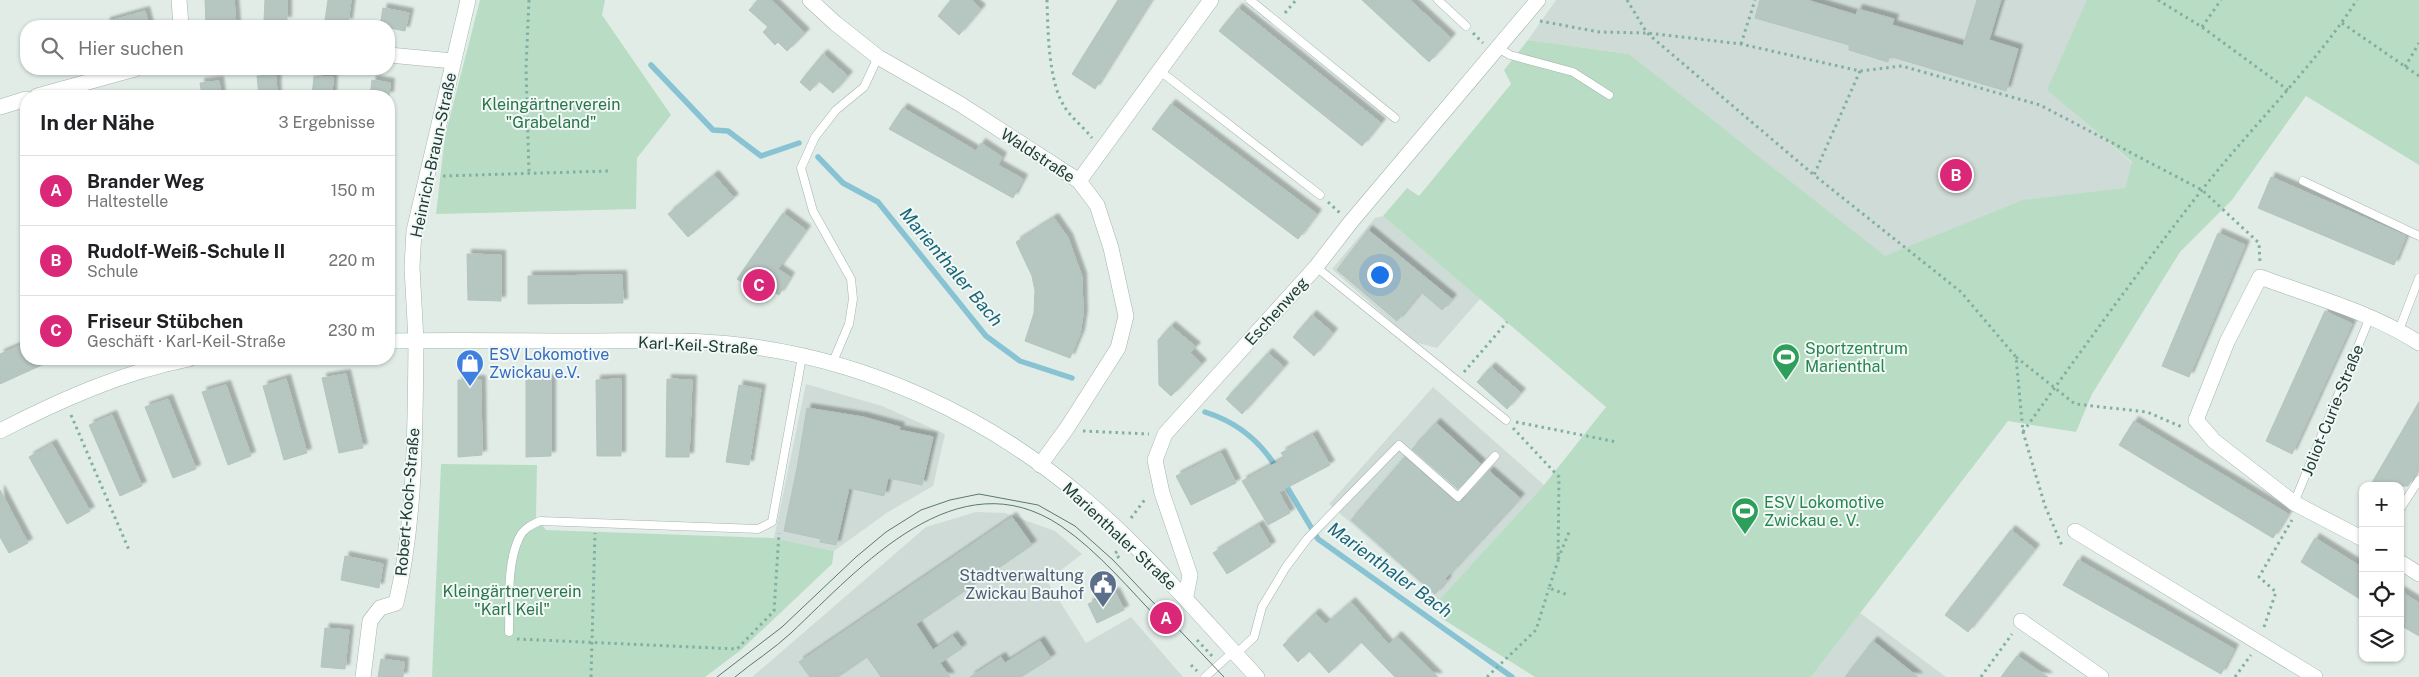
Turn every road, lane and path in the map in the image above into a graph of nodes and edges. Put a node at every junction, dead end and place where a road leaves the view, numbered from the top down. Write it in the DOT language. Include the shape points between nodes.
graph roads {
  1 [pos="179,0"];
  2 [pos="468,0"];
  3 [pos="528,0"];
  4 [pos="810,0"];
  5 [pos="1047,0"];
  6 [pos="1211,0"];
  7 [pos="1250,0"];
  8 [pos="1296,0"];
  9 [pos="1438,0"];
  10 [pos="1538,0"];
  11 [pos="1628,0"];
  12 [pos="1755,0"];
  13 [pos="2158,0"];
  14 [pos="2221,0"];
  15 [pos="2357,0"];
  16 [pos="1525,19"];
  17 [pos="180,20"];
  18 [pos="1278,22"];
  19 [pos="2342,23"];
  20 [pos="1466,26"];
  21 [pos="2202,27"];
  22 [pos="1646,33"];
  23 [pos="2419,43"];
  24 [pos="1741,44"];
  25 [pos="1496,51"];
  26 [pos="395,56"];
  27 [pos="878,57"];
  28 [pos="453,61"];
  29 [pos="2405,66"];
  30 [pos="1160,71"];
  31 [pos="1860,71"];
  32 [pos="113,75"];
  33 [pos="2419,76"];
  34 [pos="59,90"];
  35 [pos="2288,90"];
  36 [pos="1610,95"];
  37 [pos="20,101"];
  38 [pos="0,107"];
  39 [pos="1395,118"];
  40 [pos="1101,151"];
  41 [pos="608,172"];
  42 [pos="529,173"];
  43 [pos="426,176"];
  44 [pos="1814,176"];
  45 [pos="2303,180"];
  46 [pos="1079,181"];
  47 [pos="2202,190"];
  48 [pos="1320,195"];
  49 [pos="1350,223"];
  50 [pos="2419,236"];
  51 [pos="1316,267"];
  52 [pos="2260,277"];
  53 [pos="2419,278"];
  54 [pos="2370,317"];
  55 [pos="1507,322"];
  56 [pos="2398,330"];
  57 [pos="395,341"];
  58 [pos="416,341"];
  59 [pos="2419,343"];
  60 [pos="802,357"];
  61 [pos="2016,357"];
  62 [pos="832,364"];
  63 [pos="167,365"];
  64 [pos="1457,380"];
  65 [pos="2055,387"];
  66 [pos="65,400"];
  67 [pos="1506,420"];
  68 [pos="1067,428"];
  69 [pos="2189,430"];
  70 [pos="0,431"];
  71 [pos="2023,432"];
  72 [pos="1165,434"];
  73 [pos="1617,442"];
  74 [pos="1495,456"];
  75 [pos="1040,464"];
  76 [pos="2419,480"];
  77 [pos="1146,498"];
  78 [pos="2404,503"];
  79 [pos="2297,505"];
  80 [pos="1140,509"];
  81 [pos="595,523"];
  82 [pos="1570,530"];
  83 [pos="2075,531"];
  84 [pos="779,533"];
  85 [pos="2359,537"];
  86 [pos="2063,548"];
  87 [pos="129,550"];
  88 [pos="1558,561"];
  89 [pos="2404,565"];
  90 [pos="2419,574"];
  91 [pos="1549,588"];
  92 [pos="1568,595"];
  93 [pos="1186,596"];
  94 [pos="2021,621"];
  95 [pos="509,632"];
  96 [pos="1197,640"];
  97 [pos="592,643"];
  98 [pos="2258,644"];
  99 [pos="1235,653"];
  100 [pos="1219,665"];
  101 [pos="1488,675"];
  102 [pos="363,677"];
  103 [pos="590,677"];
  104 [pos="1205,677"];
  105 [pos="1258,677"];
  106 [pos="1981,677"];
  107 [pos="2101,677"];
  108 [pos="2236,677"];
  109 [pos="2315,677"];
  1 -- 17 [label="street"];
  2 -- 28 [label="street, Heinrich-Braun-Straße"];
  3 -- 42 [label="path"];
  4 -- 27 [label="street, Waldstraße"];
  5 -- 40 [label="path" via="1055,82 1064,106"];
  6 -- 30 [label="street"];
  7 -- 18 [label="lane"];
  8 -- 18 [label="path"];
  9 -- 20 [label="lane"];
  10 -- 16 [label="street, Eschenweg"];
  11 -- 22 [label="path"];
  12 -- 24 [label="path"];
  13 -- 21 [label="path"];
  14 -- 21 [label="path"];
  15 -- 19 [label="path"];
  16 -- 22 [label="path" via="1599,32"];
  16 -- 25 [label="street, Eschenweg"];
  18 -- 39 [label="lane"];
  19 -- 29 [label="path"];
  19 -- 35 [label="path"];
  20 -- 25 [label="path"];
  21 -- 35 [label="path"];
  22 -- 24 [label="path"];
  22 -- 44 [label="path"];
  23 -- 29 [label="path"];
  24 -- 31 [label="path"];
  25 -- 36 [label="lane" via="1573,72"];
  25 -- 49 [label="street, Eschenweg"];
  26 -- 28 [label="street"];
  27 -- 46 [label="street, Waldstraße" via="960,104"];
  27 -- 62 [label="lane" via="864,87 836,110 815,137 801,168 813,211 851,279 853,298 849,324"];
  28 -- 43 [label="street, Heinrich-Braun-Straße"];
  29 -- 33 [label="path"];
  30 -- 40 [label="street"];
  30 -- 48 [label="lane"];
  31 -- 44 [label="path"];
  31 -- 47 [label="path" via="1902,66 2040,105"];
  32 -- 34 [label="street"];
  35 -- 47 [label="path"];
  37 -- 38 [label="street"];
  40 -- 46 [label="street"];
  41 -- 42 [label="path"];
  42 -- 43 [label="path"];
  43 -- 58 [label="street, Heinrich-Braun-Straße" via="414,231 412,267"];
  44 -- 61 [label="path" via="1961,292"];
  45 -- 50 [label="lane"];
  46 -- 68 [label="street, Waldstraße" via="1100,214 1126,316 1118,348"];
  47 -- 52 [label="path" via="2259,243"];
  47 -- 65 [label="path"];
  48 -- 49 [label="path"];
  49 -- 51 [label="street, Eschenweg"];
  51 -- 64 [label="lane"];
  51 -- 72 [label="street, Eschenweg"];
  52 -- 54 [label="street"];
  52 -- 79 [label="street" via="2227,342 2196,420 2214,442"];
  53 -- 56 [label="lane"];
  54 -- 56 [label="street"];
  54 -- 79 [label="lane, Joliot-Curie-Straße"];
  55 -- 64 [label="path"];
  56 -- 59 [label="street"];
  57 -- 58 [label="street, Karl-Keil-Straße"];
  58 -- 60 [label="street, Karl-Keil-Straße" via="701,342 739,345"];
  58 -- 102 [label="street, Robert-Koch-Straße" via="412,466 404,570 396,603 380,608 370,621"];
  60 -- 62 [label="street, Karl-Keil-Straße"];
  60 -- 81 [label="lane" via="772,522 758,530"];
  61 -- 65 [label="path"];
  61 -- 71 [label="path"];
  62 -- 75 [label="street, Karl-Keil-Straße" via="867,374 937,403"];
  63 -- 66 [label="street" via="113,380"];
  64 -- 67 [label="lane"];
  65 -- 69 [label="path" via="2075,404 2147,412"];
  65 -- 71 [label="path"];
  66 -- 70 [label="street"];
  66 -- 87 [label="path"];
  67 -- 73 [label="path"];
  67 -- 88 [label="path" via="1559,476"];
  68 -- 72 [label="path" via="1091,432"];
  68 -- 75 [label="street, Waldstraße"];
  71 -- 86 [label="path" via="2045,506"];
  72 -- 93 [label="street, Eschenweg" via="1155,460 1162,493 1190,575"];
  74 -- 99 [label="lane" via="1458,497 1398,445 1307,538 1262,608 1254,637"];
  75 -- 93 [label="street, Marienthaler Straße" via="1082,496"];
  76 -- 78 [label="lane"];
  77 -- 80 [label="path"];
  79 -- 85 [label="street"];
  79 -- 98 [label="path" via="2259,577 2276,592"];
  81 -- 95 [label="lane" via="540,521 519,537 513,560"];
  81 -- 97 [label="path"];
  82 -- 88 [label="path"];
  83 -- 98 [label="street"];
  84 -- 97 [label="path" via="774,611 737,649"];
  88 -- 91 [label="path"];
  89 -- 90 [label="street"];
  91 -- 92 [label="path"];
  91 -- 101 [label="path" via="1536,630"];
  93 -- 99 [label="street, Marienthaler Straße"];
  94 -- 106 [label="path"];
  94 -- 107 [label="street"];
  95 -- 97 [label="path" via="516,633 516,639"];
  96 -- 100 [label="path"];
  97 -- 103 [label="path"];
  98 -- 108 [label="path"];
  98 -- 109 [label="street"];
  99 -- 100 [label="lane"];
  99 -- 105 [label="street, Marienthaler Straße"];
  100 -- 104 [label="lane"];
}
